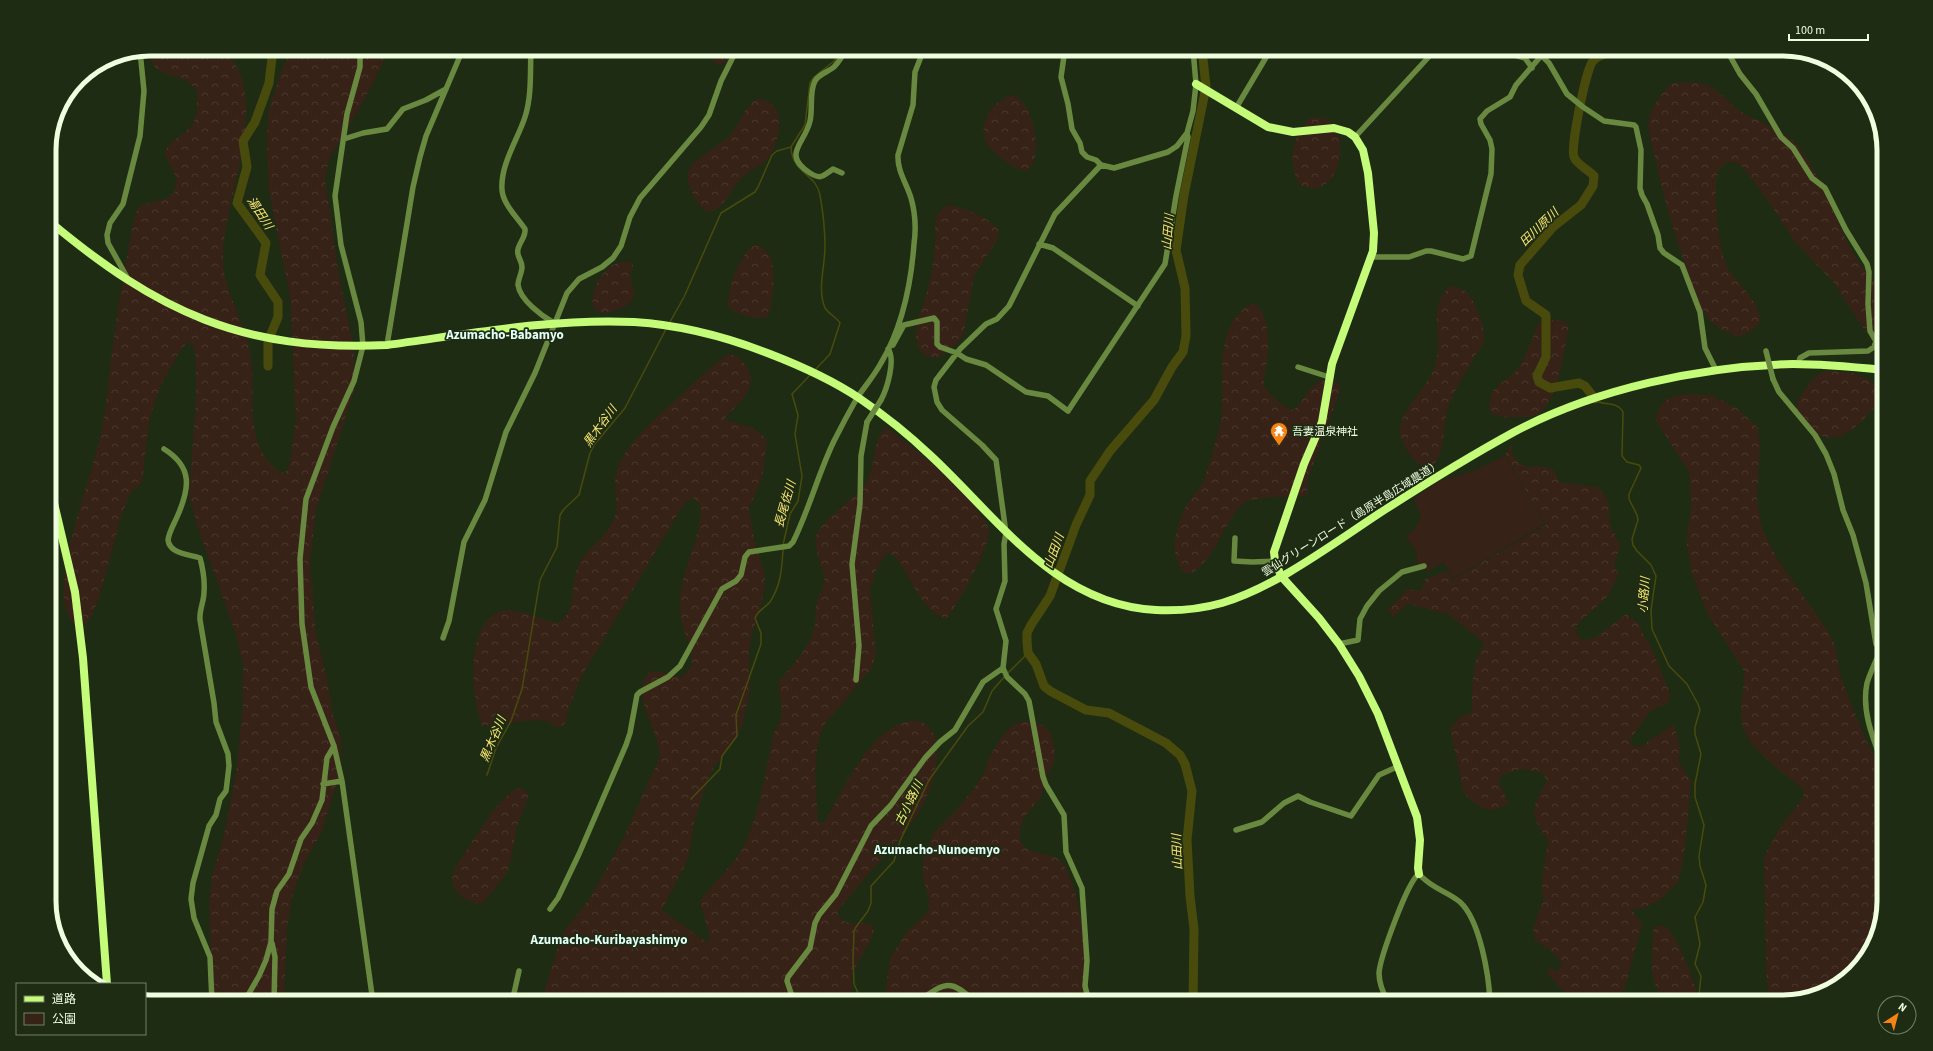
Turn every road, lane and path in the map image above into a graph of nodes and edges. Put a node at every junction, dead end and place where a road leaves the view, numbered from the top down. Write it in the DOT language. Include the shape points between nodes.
graph roads {
  1 [pos="360,56"];
  2 [pos="461,56"];
  3 [pos="531,56"];
  4 [pos="734,56"];
  5 [pos="841,56"];
  6 [pos="921,56"];
  7 [pos="1064,56"];
  8 [pos="1194,56"];
  9 [pos="1267,56"];
  10 [pos="1430,56"];
  11 [pos="1518,56"];
  12 [pos="1542,56"];
  13 [pos="1730,56"];
  14 [pos="141,57"];
  15 [pos="1532,68"];
  16 [pos="1198,85"];
  17 [pos="446,89"];
  18 [pos="1236,108"];
  19 [pos="1187,133"];
  20 [pos="1355,137"];
  21 [pos="344,139"];
  22 [pos="1101,165"];
  23 [pos="842,173"];
  24 [pos="56,227"];
  25 [pos="1039,244"];
  26 [pos="1372,256"];
  27 [pos="129,281"];
  28 [pos="1138,306"];
  29 [pos="554,323"];
  30 [pos="387,345"];
  31 [pos="363,346"];
  32 [pos="888,349"];
  33 [pos="1766,351"];
  34 [pos="957,353"];
  35 [pos="1798,364"];
  36 [pos="1298,367"];
  37 [pos="1716,370"];
  38 [pos="1877,370"];
  39 [pos="1329,377"];
  40 [pos="855,396"];
  41 [pos="164,449"];
  42 [pos="56,527"];
  43 [pos="1006,533"];
  44 [pos="1235,538"];
  45 [pos="1275,561"];
  46 [pos="1424,566"];
  47 [pos="1281,576"];
  48 [pos="443,638"];
  49 [pos="1339,644"];
  50 [pos="1877,645"];
  51 [pos="1877,660"];
  52 [pos="1005,672"];
  53 [pos="856,680"];
  54 [pos="334,746"];
  55 [pos="1877,746"];
  56 [pos="1398,766"];
  57 [pos="342,781"];
  58 [pos="323,784"];
  59 [pos="1236,830"];
  60 [pos="1419,874"];
  61 [pos="550,909"];
  62 [pos="271,942"];
  63 [pos="519,972"];
  64 [pos="107,983"];
  65 [pos="212,995"];
  66 [pos="249,995"];
  67 [pos="274,995"];
  68 [pos="372,995"];
  69 [pos="514,995"];
  70 [pos="792,995"];
  71 [pos="928,995"];
  72 [pos="967,995"];
  73 [pos="1087,995"];
  74 [pos="1384,995"];
  75 [pos="1489,995"];
  1 -- 21 [label="street" via="360,67 347,114"];
  2 -- 17 [label="street"];
  3 -- 29 [label="street" via="530,94 526,115 506,165 502,191 508,206 526,233 517,249 522,264 518,285 520,292 538,314"];
  4 -- 29 [label="street" via="706,121 640,198 630,217 618,253 608,263 585,275 573,285"];
  5 -- 23 [label="street" via="834,67 814,82 810,123 795,153 803,168 816,177 833,169"];
  6 -- 32 [label="street" via="915,72 915,99 898,155 898,163 913,210 911,278"];
  7 -- 22 [label="street" via="1061,77 1072,129 1082,152"];
  8 -- 16 [label="street"];
  9 -- 18 [label="street"];
  10 -- 20 [label="street"];
  11 -- 15 [label="street" via="1525,58"];
  12 -- 15 [label="street"];
  12 -- 37 [label="street" via="1549,63 1567,94 1581,105 1604,121 1636,127 1641,150 1642,195 1658,235 1660,248 1682,266 1700,312 1705,348"];
  13 -- 35 [label="street" via="1781,137 1793,148 1812,178 1825,188 1869,272 1868,304 1870,330 1876,341 1874,347 1868,351 1809,353 1800,358"];
  14 -- 27 [label="street" via="144,91 140,136 123,204 110,223 108,235 108,243"];
  15 -- 26 [label="street" via="1516,85 1507,100 1487,111 1480,119 1492,149 1491,174 1470,256 1463,259 1426,251 1409,258"];
  16 -- 18 [label="street"];
  16 -- 19 [label="street"];
  17 -- 21 [label="street" via="403,109 387,129"];
  17 -- 30 [label="street" via="426,136 413,187"];
  18 -- 20 [label="street" via="1258,122 1279,130 1293,132 1334,128"];
  19 -- 22 [label="street" via="1177,146 1168,152 1119,167"];
  19 -- 28 [label="street" via="1168,259"];
  20 -- 26 [label="street" via="1363,150 1368,173 1374,239"];
  21 -- 31 [label="street" via="335,196 336,216 341,246 362,322"];
  22 -- 25 [label="street" via="1056,214"];
  24 -- 27 [label="street, 雲仙グリーンロード（島原半島広域農道）"];
  25 -- 28 [label="street" via="1053,248"];
  25 -- 34 [label="street" via="1009,306"];
  26 -- 39 [label="street"];
  27 -- 31 [label="street, 雲仙グリーンロード（島原半島広域農道）" via="173,307 223,327 278,340 343,347"];
  28 -- 34 [label="street" via="1068,412 1048,396 1030,394 986,365 966,359"];
  29 -- 30 [label="street, 雲仙グリーンロード（島原半島広域農道）"];
  29 -- 40 [label="street, 雲仙グリーンロード（島原半島広域農道）" via="637,322 730,339 794,363"];
  29 -- 48 [label="street" via="535,373 506,432 485,500 464,542"];
  30 -- 31 [label="street, 雲仙グリーンロード（島原半島広域農道）"];
  31 -- 54 [label="street" via="354,381 333,427 306,499 300,559 301,601 311,687"];
  32 -- 34 [label="street" via="894,344 904,326 934,318 937,322 938,346"];
  32 -- 40 [label="street" via="873,377"];
  32 -- 53 [label="street, bridge" via="892,357 888,385 866,422 860,456 860,504 852,564 859,646"];
  33 -- 50 [label="street, bridge" via="1779,392 1815,435 1834,474 1866,583"];
  34 -- 43 [label="street" via="936,380 934,387 937,402 942,410 996,460"];
  35 -- 37 [label="street, 雲仙グリーンロード（島原半島広域農道）"];
  35 -- 38 [label="street, 雲仙グリーンロード（島原半島広域農道）"];
  36 -- 39 [label="street"];
  37 -- 47 [label="street, 雲仙グリーンロード（島原半島広域農道）" via="1622,389 1519,430 1468,458"];
  39 -- 45 [label="street" via="1322,422 1304,464 1276,546"];
  40 -- 43 [label="street, 雲仙グリーンロード（島原半島広域農道）" via="930,455"];
  40 -- 61 [label="street" via="834,440 793,542 789,546 749,552 745,557 741,575 722,589 680,666 671,675 637,695 626,745 579,854"];
  41 -- 65 [label="street" via="185,469 187,478 184,502 168,540 173,550 200,558 203,568 204,593 200,620 216,722 228,754 226,791 209,826 193,883 192,898 197,927 210,956"];
  42 -- 64 [label="street" via="75,592 83,658"];
  43 -- 47 [label="street, 雲仙グリーンロード（島原半島広域農道）" via="1038,562 1073,585 1112,602 1154,610 1195,609 1221,603 1248,594"];
  43 -- 52 [label="street" via="1005,581 996,609 1006,641"];
  44 -- 45 [label="street" via="1234,561"];
  45 -- 47 [label="street"];
  46 -- 49 [label="street" via="1402,572 1379,591 1360,619 1358,640"];
  47 -- 49 [label="street"];
  49 -- 56 [label="street" via="1368,693"];
  51 -- 55 [label="street" via="1868,682 1866,706"];
  52 -- 70 [label="street" via="983,682 955,730 925,758 867,833 836,894 815,923 810,948 788,977"];
  52 -- 73 [label="street" via="1029,701 1043,777 1064,815 1066,852 1082,888"];
  54 -- 57 [label="street"];
  54 -- 58 [label="street" via="327,758"];
  56 -- 59 [label="street" via="1379,775 1351,816 1298,796 1284,803 1262,822"];
  56 -- 60 [label="street" via="1417,817 1420,834"];
  57 -- 58 [label="street"];
  57 -- 68 [label="street"];
  58 -- 62 [label="street" via="322,800 312,823 301,839 289,874 277,891 272,909"];
  60 -- 74 [label="street" via="1405,896 1382,959 1379,975"];
  60 -- 75 [label="street" via="1466,909 1485,959"];
  62 -- 66 [label="street" via="259,976"];
  62 -- 67 [label="street" via="276,963"];
  63 -- 69 [label="street"];
  71 -- 72 [label="street" via="948,985 955,986"];
}
